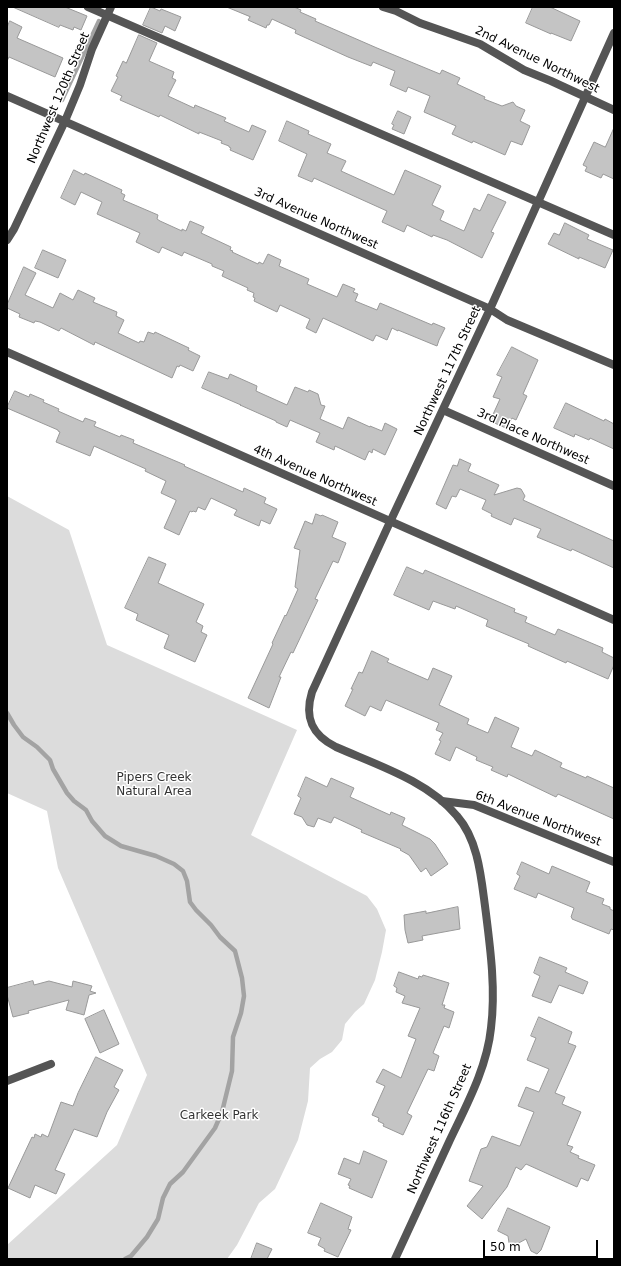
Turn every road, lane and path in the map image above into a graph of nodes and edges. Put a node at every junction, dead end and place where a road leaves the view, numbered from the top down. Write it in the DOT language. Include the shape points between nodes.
graph roads {
  1 [pos="88,7"];
  2 [pos="111,7"];
  3 [pos="383,7"];
  4 [pos="107,15"];
  5 [pos="614,33"];
  6 [pos="7,96"];
  7 [pos="585,97"];
  8 [pos="614,110"];
  9 [pos="65,121"];
  10 [pos="538,201"];
  11 [pos="11,227"];
  12 [pos="614,235"];
  13 [pos="7,240"];
  14 [pos="490,309"];
  15 [pos="7,352"];
  16 [pos="614,365"];
  17 [pos="443,410"];
  18 [pos="614,486"];
  19 [pos="390,522"];
  20 [pos="614,620"];
  21 [pos="310,720"];
  22 [pos="442,801"];
  23 [pos="614,862"];
  24 [pos="51,1064"];
  25 [pos="7,1081"];
  26 [pos="395,1259"];
  1 -- 4 [label="street"];
  2 -- 4 [label="street, Northwest 120th Street"];
  3 -- 7 [label="street, 2nd Avenue Northwest" via="480,44 524,70"];
  4 -- 9 [label="street, Northwest 120th Street"];
  4 -- 10 [label="street"];
  5 -- 7 [label="street, Northwest 117th Street"];
  6 -- 9 [label="street, 3rd Avenue Northwest"];
  7 -- 8 [label="street, 2nd Avenue Northwest"];
  7 -- 10 [label="street, Northwest 117th Street"];
  9 -- 11 [label="street, Northwest 120th Street"];
  9 -- 14 [label="street, 3rd Avenue Northwest"];
  10 -- 12 [label="street"];
  10 -- 14 [label="street, Northwest 117th Street"];
  11 -- 13 [label="street, Northwest 120th Street"];
  14 -- 16 [label="street, 3rd Avenue Northwest" via="507,320"];
  14 -- 17 [label="street, Northwest 117th Street"];
  15 -- 19 [label="street, 4th Avenue Northwest"];
  17 -- 18 [label="street, 3rd Place Northwest"];
  17 -- 19 [label="street, Northwest 117th Street"];
  19 -- 20 [label="street, 4th Avenue Northwest"];
  19 -- 21 [label="street, Northwest 117th Street" via="312,692"];
  21 -- 22 [label="street, 6th Avenue Northwest" via="317,733 327,742 421,786"];
  22 -- 23 [label="street, 6th Avenue Northwest" via="474,805"];
  22 -- 26 [label="street, Northwest 116th Street" via="466,828 481,875 490,961 491,1028 484,1061 472,1093"];
  24 -- 25 [label="street"];
}
